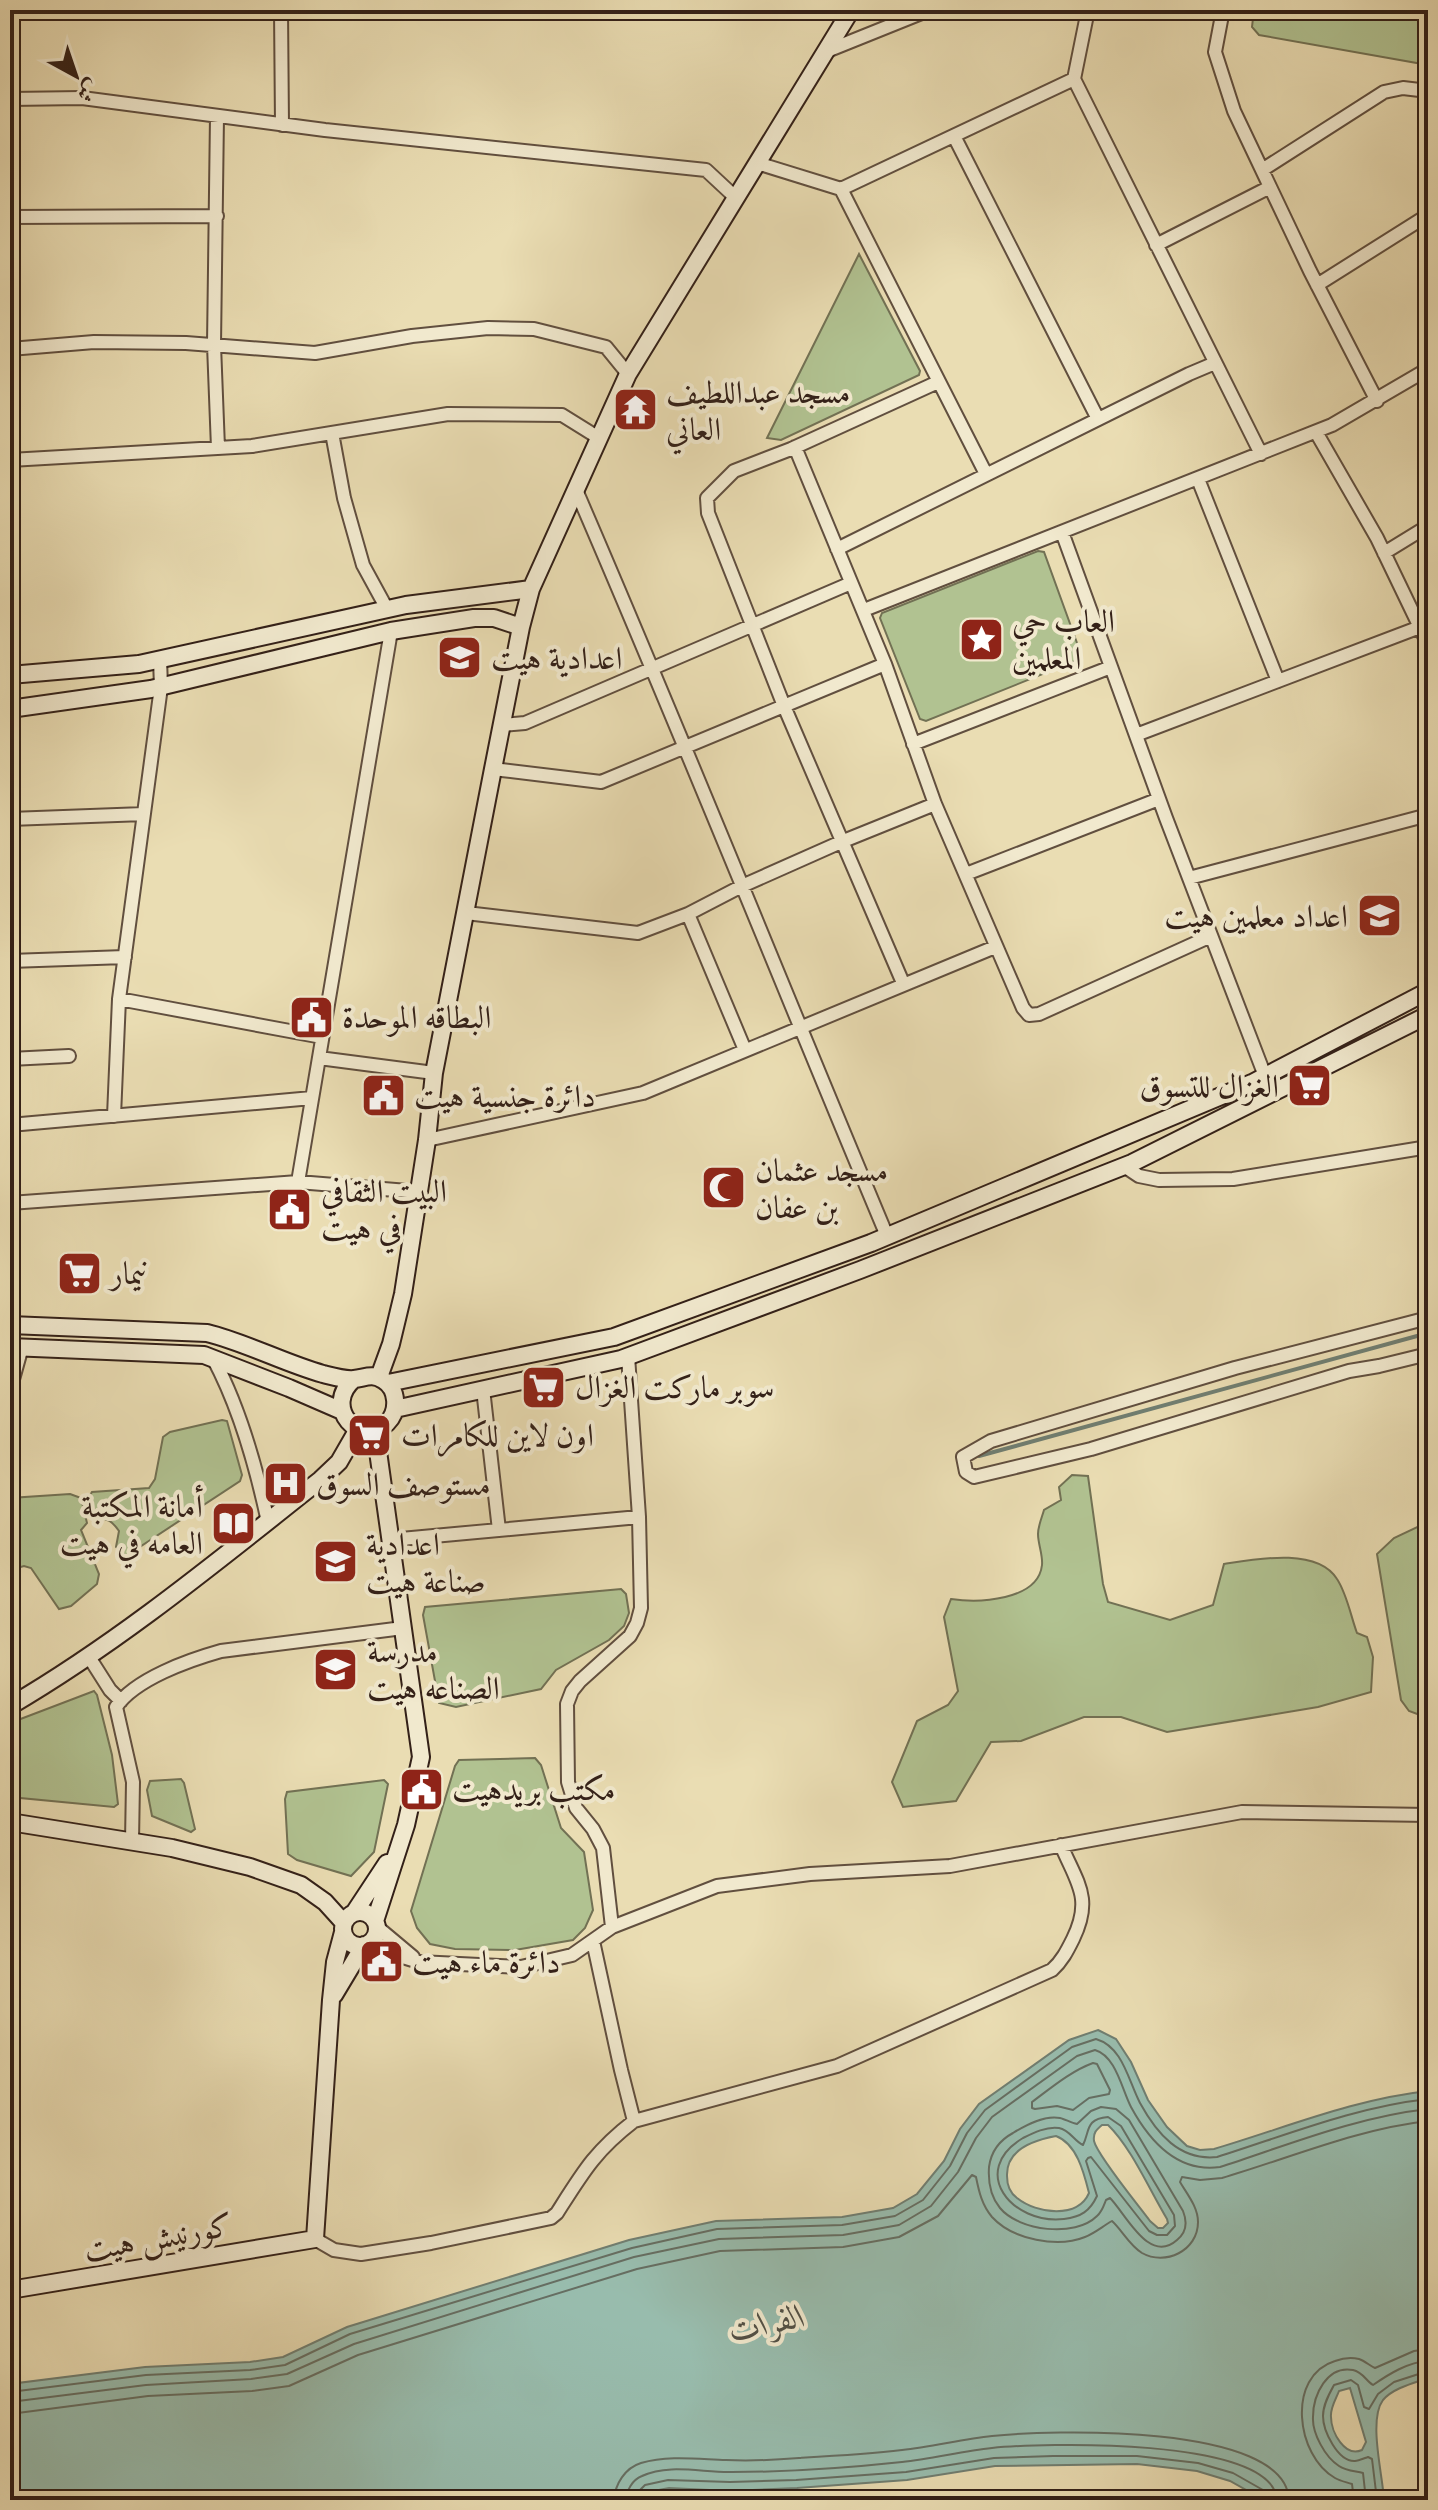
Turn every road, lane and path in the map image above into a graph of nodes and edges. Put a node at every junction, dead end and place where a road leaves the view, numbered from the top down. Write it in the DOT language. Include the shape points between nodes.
graph roads {
  1 [pos="281,10"];
  2 [pos="851,10"];
  3 [pos="929,10"];
  4 [pos="1088,10"];
  5 [pos="1223,10"];
  6 [pos="827,51"];
  7 [pos="1074,79"];
  8 [pos="1428,91"];
  9 [pos="10,99"];
  10 [pos="217,116"];
  11 [pos="282,125"];
  12 [pos="954,136"];
  13 [pos="757,163"];
  14 [pos="1262,170"];
  15 [pos="1270,187"];
  16 [pos="841,189"];
  17 [pos="735,197"];
  18 [pos="1428,215"];
  19 [pos="217,216"];
  20 [pos="10,217"];
  21 [pos="1156,245"];
  22 [pos="1317,285"];
  23 [pos="214,345"];
  24 [pos="10,349"];
  25 [pos="1215,363"];
  26 [pos="1428,369"];
  27 [pos="628,374"];
  28 [pos="938,382"];
  29 [pos="1377,401"];
  30 [pos="1098,419"];
  31 [pos="1316,432"];
  32 [pos="332,433"];
  33 [pos="599,438"];
  34 [pos="795,447"];
  35 [pos="218,448"];
  36 [pos="1261,454"];
  37 [pos="10,460"];
  38 [pos="986,474"];
  39 [pos="1198,479"];
  40 [pos="576,490"];
  41 [pos="1428,526"];
  42 [pos="1062,532"];
  43 [pos="837,549"];
  44 [pos="1384,553"];
  45 [pos="851,583"];
  46 [pos="531,589"];
  47 [pos="387,609"];
  48 [pos="864,610"];
  49 [pos="753,626"];
  50 [pos="521,627"];
  51 [pos="1420,627"];
  52 [pos="391,631"];
  53 [pos="1428,644"];
  54 [pos="160,659"];
  55 [pos="885,664"];
  56 [pos="1111,667"];
  57 [pos="654,669"];
  58 [pos="10,675"];
  59 [pos="1278,681"];
  60 [pos="161,687"];
  61 [pos="784,706"];
  62 [pos="10,709"];
  63 [pos="502,725"];
  64 [pos="1136,735"];
  65 [pos="913,744"];
  66 [pos="685,747"];
  67 [pos="493,769"];
  68 [pos="1159,799"];
  69 [pos="935,804"];
  70 [pos="144,814"];
  71 [pos="1428,815"];
  72 [pos="10,819"];
  73 [pos="841,842"];
  74 [pos="966,874"];
  75 [pos="1189,878"];
  76 [pos="742,886"];
  77 [pos="466,913"];
  78 [pos="688,914"];
  79 [pos="1211,936"];
  80 [pos="995,947"];
  81 [pos="125,957"];
  82 [pos="10,961"];
  83 [pos="903,983"];
  84 [pos="1428,991"];
  85 [pos="119,999"];
  86 [pos="1428,1015"];
  87 [pos="799,1027"];
  88 [pos="322,1037"];
  89 [pos="745,1050"];
  90 [pos="69,1056"];
  91 [pos="319,1058"];
  92 [pos="10,1059"];
  93 [pos="434,1073"];
  94 [pos="1265,1076"];
  95 [pos="312,1098"];
  96 [pos="114,1116"];
  97 [pos="10,1125"];
  98 [pos="427,1140"];
  99 [pos="1428,1147"];
  100 [pos="1124,1166"];
  101 [pos="1050,1168"];
  102 [pos="298,1182"];
  103 [pos="1060,1191"];
  104 [pos="420,1192"];
  105 [pos="10,1203"];
  106 [pos="887,1236"];
  107 [pos="1428,1318"];
  108 [pos="10,1325"];
  109 [pos="16,1347"];
  110 [pos="1428,1354"];
  111 [pos="628,1356"];
  112 [pos="213,1358"];
  113 [pos="354,1379"];
  114 [pos="383,1380"];
  115 [pos="483,1389"];
  116 [pos="10,1390"];
  117 [pos="395,1409"];
  118 [pos="342,1411"];
  119 [pos="367,1429"];
  120 [pos="639,1517"];
  121 [pos="268,1522"];
  122 [pos="499,1530"];
  123 [pos="390,1540"];
  124 [pos="403,1628"];
  125 [pos="89,1657"];
  126 [pos="121,1701"];
  127 [pos="10,1706"];
  128 [pos="1428,1815"];
  129 [pos="10,1822"];
  130 [pos="132,1841"];
  131 [pos="399,1844"];
  132 [pos="1061,1845"];
  133 [pos="347,1923"];
  134 [pos="376,1924"];
  135 [pos="612,1927"];
  136 [pos="593,1941"];
  137 [pos="364,1945"];
  138 [pos="419,1962"];
  139 [pos="331,2000"];
  140 [pos="634,2121"];
  141 [pos="315,2239"];
  142 [pos="10,2290"];
  1 -- 11 [label="street"];
  2 -- 6 [label="main road"];
  3 -- 6 [label="street"];
  4 -- 7 [label="street"];
  5 -- 14 [label="street" via="1215,52 1234,111"];
  6 -- 13 [label="main road"];
  7 -- 12 [label="street"];
  7 -- 21 [label="street"];
  8 -- 14 [label="street" via="1384,92"];
  9 -- 10 [label="street" via="82,98"];
  10 -- 11 [label="street"];
  10 -- 19 [label="street"];
  11 -- 17 [label="street" via="706,170"];
  12 -- 16 [label="street"];
  12 -- 30 [label="street"];
  13 -- 16 [label="street"];
  13 -- 17 [label="main road"];
  14 -- 15 [label="street"];
  15 -- 21 [label="street"];
  15 -- 22 [label="street"];
  16 -- 28 [label="street"];
  17 -- 27 [label="main road"];
  18 -- 22 [label="street"];
  19 -- 20 [label="street"];
  19 -- 23 [label="street"];
  21 -- 25 [label="street"];
  22 -- 29 [label="street"];
  23 -- 24 [label="street" via="94,342"];
  23 -- 27 [label="street" via="315,353 412,336 534,329 606,347"];
  23 -- 35 [label="street"];
  25 -- 30 [label="street"];
  25 -- 36 [label="street"];
  26 -- 29 [label="street"];
  27 -- 33 [label="main road"];
  28 -- 34 [label="street"];
  28 -- 38 [label="street"];
  29 -- 31 [label="street"];
  30 -- 38 [label="street"];
  31 -- 36 [label="street"];
  31 -- 44 [label="street"];
  32 -- 33 [label="street" via="448,414 562,415"];
  32 -- 35 [label="street"];
  32 -- 47 [label="street" via="363,565"];
  33 -- 40 [label="main road"];
  34 -- 43 [label="street"];
  34 -- 49 [label="street" via="734,471 707,498 708,513"];
  35 -- 37 [label="street"];
  36 -- 39 [label="street"];
  38 -- 43 [label="street"];
  39 -- 42 [label="street"];
  39 -- 59 [label="street"];
  40 -- 46 [label="main road"];
  40 -- 57 [label="street"];
  41 -- 44 [label="street"];
  42 -- 48 [label="street"];
  42 -- 56 [label="street"];
  43 -- 45 [label="street"];
  44 -- 51 [label="street"];
  45 -- 48 [label="street"];
  45 -- 49 [label="street"];
  46 -- 47 [label="main road"];
  46 -- 50 [label="main road"];
  47 -- 54 [label="main road"];
  48 -- 55 [label="street"];
  49 -- 57 [label="street"];
  49 -- 61 [label="street"];
  50 -- 52 [label="main road" via="474,618"];
  50 -- 63 [label="main road"];
  51 -- 53 [label="street"];
  51 -- 59 [label="street"];
  52 -- 60 [label="main road"];
  52 -- 88 [label="street"];
  54 -- 58 [label="main road"];
  54 -- 60 [label="street"];
  55 -- 61 [label="street"];
  55 -- 65 [label="street"];
  56 -- 64 [label="street"];
  56 -- 65 [label="street"];
  57 -- 63 [label="street" via="525,723"];
  57 -- 66 [label="street"];
  59 -- 64 [label="street"];
  60 -- 62 [label="main road"];
  60 -- 70 [label="street"];
  61 -- 66 [label="street"];
  61 -- 73 [label="street"];
  63 -- 67 [label="main road"];
  64 -- 68 [label="street"];
  65 -- 69 [label="street"];
  66 -- 67 [label="street" via="601,782"];
  66 -- 76 [label="street"];
  67 -- 77 [label="main road"];
  68 -- 74 [label="street"];
  68 -- 75 [label="street"];
  69 -- 73 [label="street"];
  69 -- 74 [label="street"];
  70 -- 72 [label="street"];
  70 -- 81 [label="street"];
  71 -- 75 [label="street"];
  73 -- 76 [label="street"];
  73 -- 83 [label="street"];
  74 -- 80 [label="street"];
  75 -- 79 [label="street"];
  76 -- 78 [label="street"];
  76 -- 87 [label="street"];
  77 -- 78 [label="street" via="638,933"];
  77 -- 93 [label="main road"];
  78 -- 89 [label="street"];
  79 -- 80 [label="street" via="1029,1015"];
  79 -- 94 [label="street"];
  80 -- 83 [label="street"];
  81 -- 82 [label="street"];
  81 -- 85 [label="street"];
  83 -- 87 [label="street"];
  84 -- 94 [label="main road"];
  85 -- 88 [label="street"];
  85 -- 96 [label="street"];
  86 -- 100 [label="main road"];
  87 -- 89 [label="street"];
  87 -- 106 [label="street"];
  88 -- 91 [label="street"];
  89 -- 98 [label="street" via="643,1093"];
  90 -- 92 [label="street"];
  91 -- 93 [label="street"];
  91 -- 95 [label="street"];
  93 -- 98 [label="main road"];
  94 -- 101 [label="main road"];
  95 -- 96 [label="street"];
  95 -- 102 [label="street"];
  96 -- 97 [label="street"];
  98 -- 104 [label="main road"];
  99 -- 100 [label="street" via="1233,1179 1159,1180"];
  100 -- 103 [label="main road"];
  101 -- 103 [label="main road"];
  101 -- 106 [label="main road"];
  102 -- 104 [label="street"];
  102 -- 105 [label="street"];
  103 -- 111 [label="main road"];
  104 -- 114 [label="main road"];
  106 -- 114 [label="main road" via="614,1337"];
  107 -- 110 [label="street" via="1235,1368 991,1441 963,1457 966,1472 974,1477 1091,1449 1349,1371"];
  108 -- 113 [label="main road" via="207,1333 323,1374"];
  109 -- 112 [label="main road"];
  109 -- 116 [label="street"];
  111 -- 115 [label="main road"];
  111 -- 120 [label="street"];
  112 -- 118 [label="main road"];
  112 -- 121 [label="street" via="228,1385"];
  113 -- 114 [label="main road"];
  113 -- 118 [label="main road" via="342,1393"];
  114 -- 117 [label="main road" via="394,1395"];
  115 -- 117 [label="main road"];
  115 -- 122 [label="street"];
  117 -- 119 [label="main road" via="388,1422"];
  118 -- 119 [label="main road" via="351,1425"];
  119 -- 121 [label="main road" via="330,1472"];
  119 -- 123 [label="main road"];
  120 -- 122 [label="street"];
  120 -- 135 [label="street" via="637,1623 630,1636 580,1681 567,1704 568,1782 576,1808 603,1848"];
  121 -- 125 [label="main road"];
  122 -- 123 [label="street"];
  123 -- 124 [label="main road"];
  124 -- 126 [label="street" via="221,1651 143,1684"];
  124 -- 131 [label="main road" via="421,1757"];
  125 -- 126 [label="street"];
  125 -- 127 [label="main road"];
  126 -- 130 [label="street" via="116,1707 133,1782"];
  128 -- 132 [label="street" via="1242,1812"];
  129 -- 130 [label="main road"];
  130 -- 133 [label="main road" via="288,1879"];
  131 -- 133 [label="main road"];
  131 -- 134 [label="main road"];
  132 -- 135 [label="street" via="950,1866 810,1874 717,1886"];
  132 -- 140 [label="street" via="1084,1908 1061,1962 1052,1970 837,2066"];
  133 -- 134 [label="main road" via="368,1914"];
  133 -- 137 [label="main road" via="351,1943"];
  133 -- 139 [label="main road"];
  134 -- 137 [label="main road" via="375,1936"];
  134 -- 138 [label="street"];
  135 -- 136 [label="street"];
  136 -- 138 [label="street" via="572,1955 521,1967"];
  136 -- 140 [label="street"];
  137 -- 138 [label="street"];
  137 -- 139 [label="main road"];
  139 -- 141 [label="main road"];
  140 -- 141 [label="street" via="589,2162 551,2218 361,2254 334,2250"];
  141 -- 142 [label="main road, كورنيش هيت"];
}
